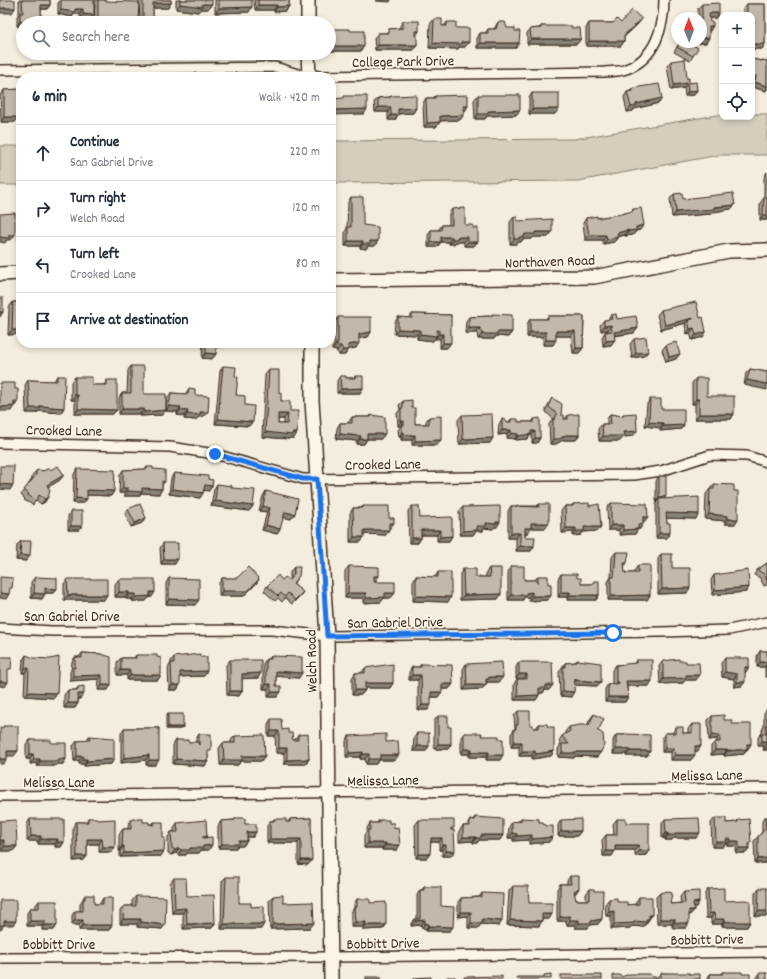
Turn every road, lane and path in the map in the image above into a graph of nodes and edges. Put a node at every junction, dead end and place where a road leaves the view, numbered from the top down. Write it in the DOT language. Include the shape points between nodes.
graph roads {
  1 [pos="308,0"];
  2 [pos="664,0"];
  3 [pos="308,16"];
  4 [pos="308,60"];
  5 [pos="0,70"];
  6 [pos="294,72"];
  7 [pos="309,72"];
  8 [pos="336,76"];
  9 [pos="767,250"];
  10 [pos="16,273"];
  11 [pos="0,274"];
  12 [pos="336,280"];
  13 [pos="312,348"];
  14 [pos="0,443"];
  15 [pos="767,462"];
  16 [pos="317,479"];
  17 [pos="767,622"];
  18 [pos="0,628"];
  19 [pos="327,636"];
  20 [pos="767,788"];
  21 [pos="329,794"];
  22 [pos="0,796"];
  23 [pos="767,952"];
  24 [pos="0,958"];
  25 [pos="331,958"];
  26 [pos="331,979"];
  1 -- 3 [label="street"];
  2 -- 8 [label="street, College Park Drive" via="664,17 654,45 642,59 626,69 605,72"];
  4 -- 7 [label="street"];
  5 -- 6 [label="street, College Park Drive" via="275,67"];
  9 -- 12 [label="street, Northaven Road" via="729,251 594,277"];
  10 -- 11 [label="street"];
  13 -- 16 [label="street, Welch Road" via="312,401"];
  14 -- 16 [label="street, Crooked Lane" via="170,446 215,454 303,479"];
  15 -- 16 [label="street, Crooked Lane" via="747,456 710,455 661,471 634,476"];
  16 -- 19 [label="street, Welch Road"];
  17 -- 19 [label="street, San Gabriel Drive" via="729,630 668,632"];
  18 -- 19 [label="street, San Gabriel Drive" via="52,631 272,630"];
  19 -- 21 [label="street, Welch Road"];
  20 -- 21 [label="street, Melissa Lane"];
  21 -- 22 [label="street, Melissa Lane"];
  21 -- 25 [label="street, Welch Road"];
  23 -- 25 [label="street, Bobbitt Drive"];
  24 -- 25 [label="street, Bobbitt Drive"];
  25 -- 26 [label="street, Welch Road"];
}
